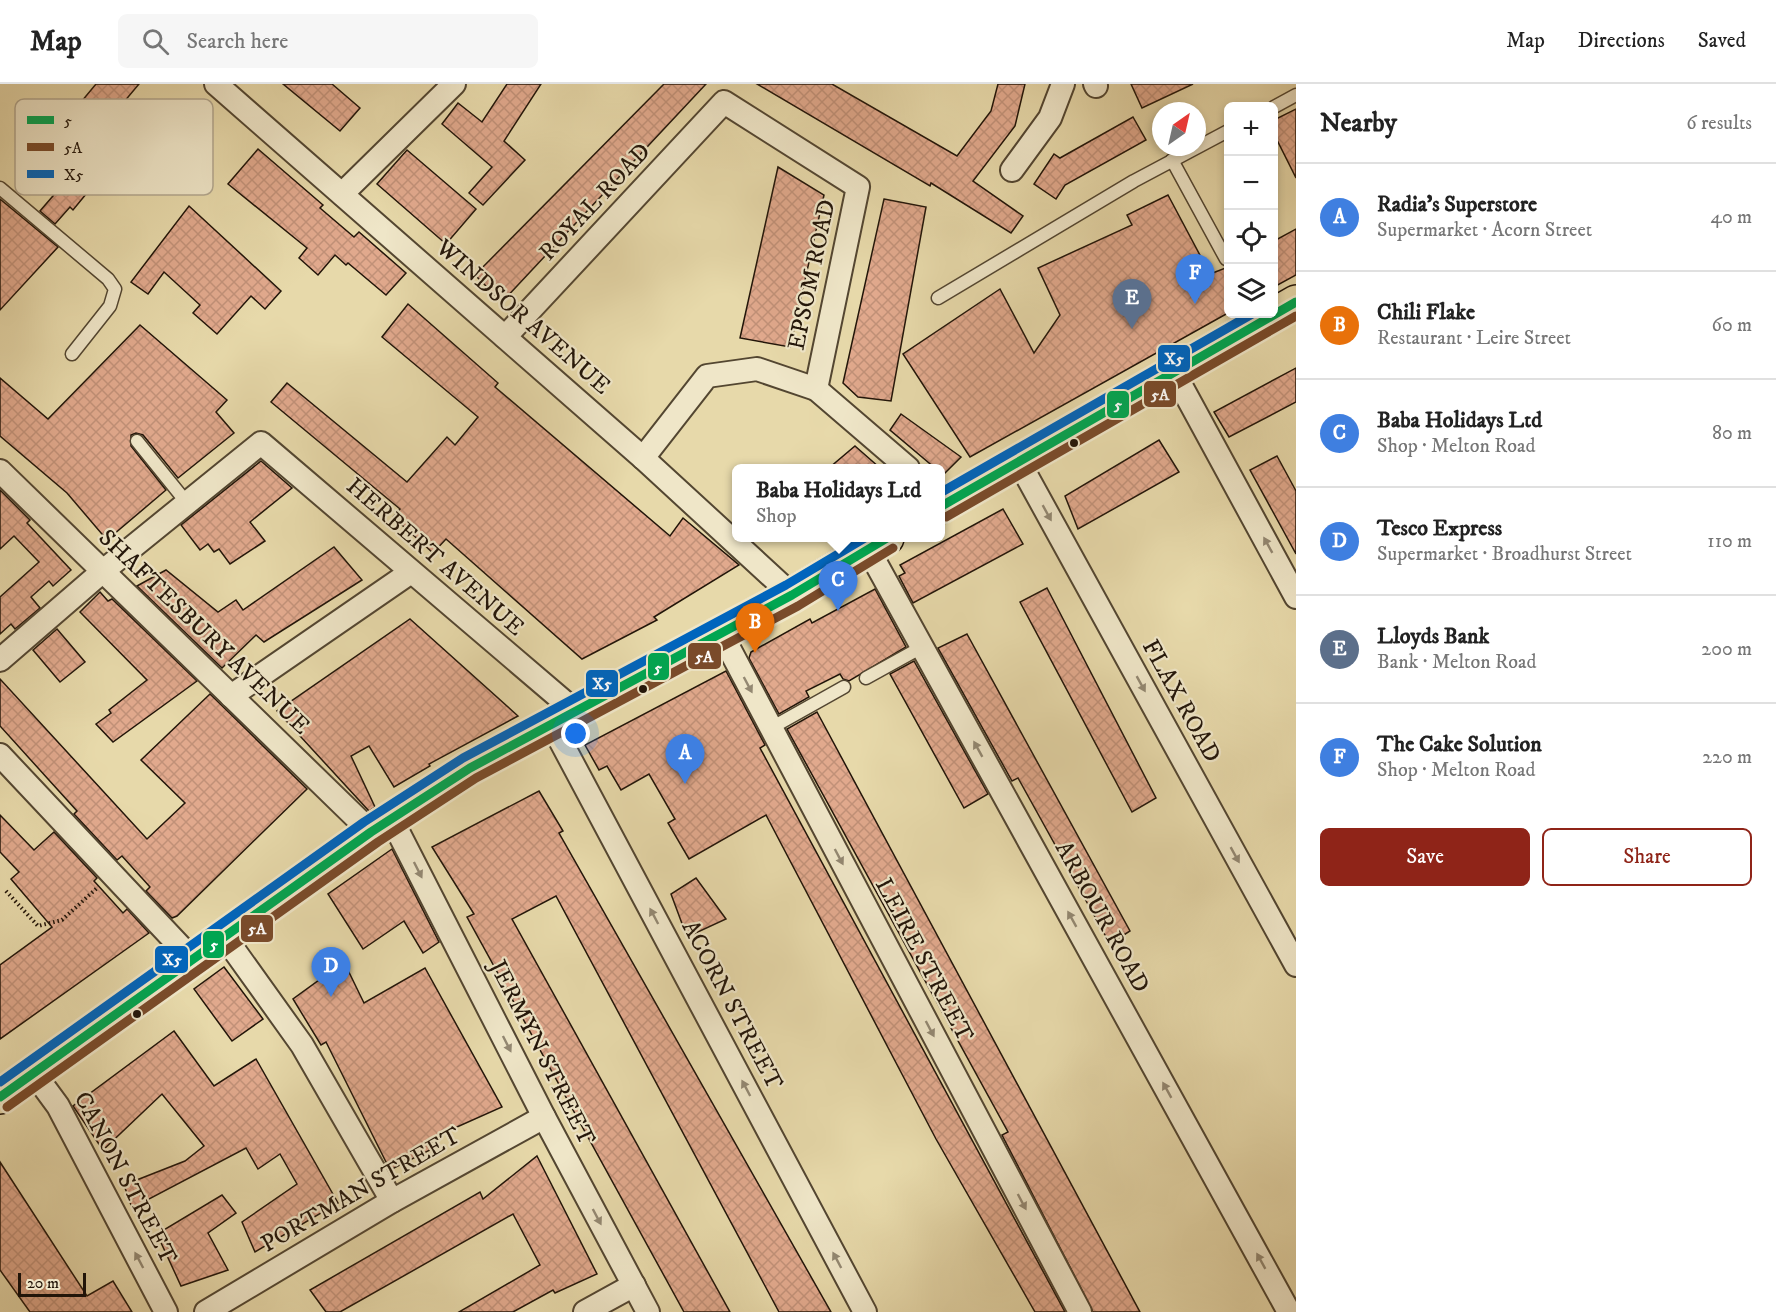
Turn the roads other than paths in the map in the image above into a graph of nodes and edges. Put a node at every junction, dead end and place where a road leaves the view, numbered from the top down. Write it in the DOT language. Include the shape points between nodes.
graph roads {
  1 [pos="216,84"];
  2 [pos="453,84"];
  3 [pos="1063,84"];
  4 [pos="1296,95"];
  5 [pos="724,102"];
  6 [pos="1278,105"];
  7 [pos="1224,133"];
  8 [pos="1172,160"];
  9 [pos="1012,170"];
  10 [pos="0,188"];
  11 [pos="342,194"];
  12 [pos="1224,256"];
  13 [pos="938,298"];
  14 [pos="1296,302"];
  15 [pos="505,338"];
  16 [pos="72,354"];
  17 [pos="1173,371"];
  18 [pos="816,389"];
  19 [pos="137,441"];
  20 [pos="643,458"];
  21 [pos="1019,462"];
  22 [pos="903,464"];
  23 [pos="0,471"];
  24 [pos="945,501"];
  25 [pos="187,503"];
  26 [pos="732,540"];
  27 [pos="734,542"];
  28 [pos="877,543"];
  29 [pos="103,571"];
  30 [pos="411,573"];
  31 [pos="792,595"];
  32 [pos="1296,597"];
  33 [pos="721,633"];
  34 [pos="922,647"];
  35 [pos="0,660"];
  36 [pos="866,678"];
  37 [pos="844,687"];
  38 [pos="231,696"];
  39 [pos="563,717"];
  40 [pos="771,728"];
  41 [pos="0,755"];
  42 [pos="381,825"];
  43 [pos="224,936"];
  44 [pos="191,958"];
  45 [pos="1296,965"];
  46 [pos="33,1072"];
  47 [pos="0,1097"];
  48 [pos="544,1118"];
  49 [pos="392,1202"];
  50 [pos="634,1286"];
  51 [pos="166,1312"];
  52 [pos="206,1312"];
  53 [pos="585,1312"];
  54 [pos="648,1312"];
  55 [pos="865,1312"];
  56 [pos="1080,1312"];
  57 [pos="1289,1312"];
  1 -- 11 [label="street, WINDSOR AVENUE"];
  2 -- 11 [label="street"];
  3 -- 9 [label="street" via="1050,118"];
  4 -- 6 [label="lane"];
  5 -- 15 [label="street, ROYAL ROAD"];
  5 -- 18 [label="street, EPSOM ROAD" via="858,187"];
  7 -- 8 [label="lane"];
  8 -- 12 [label="lane"];
  8 -- 13 [label="lane"];
  10 -- 16 [label="lane" via="115,289 110,306"];
  11 -- 15 [label="street, WINDSOR AVENUE"];
  14 -- 17 [label="main road"];
  15 -- 20 [label="street, WINDSOR AVENUE"];
  17 -- 21 [label="main road"];
  32 -- 17 [label="street, one-way"];
  18 -- 20 [label="street" via="757,369 707,376"];
  18 -- 22 [label="street"];
  19 -- 25 [label="lane"];
  20 -- 26 [label="street, WINDSOR AVENUE"];
  21 -- 24 [label="main road"];
  21 -- 45 [label="street, FLAX ROAD, one-way"];
  23 -- 29 [label="street, SHAFTESBURY AVENUE"];
  25 -- 29 [label="street"];
  25 -- 30 [label="street, HERBERT AVENUE" via="261,443"];
  27 -- 31 [label="street, WINDSOR AVENUE"];
  28 -- 31 [label="main road"];
  28 -- 34 [label="street, ARBOUR ROAD"];
  29 -- 35 [label="street"];
  29 -- 38 [label="street, SHAFTESBURY AVENUE"];
  30 -- 38 [label="street"];
  30 -- 39 [label="street, HERBERT AVENUE"];
  31 -- 33 [label="main road"];
  33 -- 39 [label="main road"];
  33 -- 40 [label="street, LEIRE STREET, one-way"];
  34 -- 36 [label="lane"];
  57 -- 34 [label="street, ARBOUR ROAD, one-way"];
  37 -- 40 [label="lane"];
  38 -- 42 [label="street, SHAFTESBURY AVENUE"];
  39 -- 42 [label="main road" via="470,768"];
  55 -- 39 [label="street, ACORN STREET, one-way"];
  40 -- 56 [label="street, LEIRE STREET, one-way"];
  41 -- 44 [label="street"];
  42 -- 43 [label="main road"];
  42 -- 48 [label="street, JERMYN STREET, one-way"];
  43 -- 44 [label="main road"];
  43 -- 49 [label="street" via="302,1045"];
  44 -- 46 [label="main road"];
  46 -- 47 [label="main road"];
  51 -- 46 [label="street, CANON STREET, one-way" via="58,1106"];
  48 -- 49 [label="street, PORTMAN STREET"];
  48 -- 50 [label="street, JERMYN STREET, one-way"];
  49 -- 52 [label="street, PORTMAN STREET"];
  50 -- 53 [label="street"];
  50 -- 54 [label="street, JERMYN STREET"];
}
